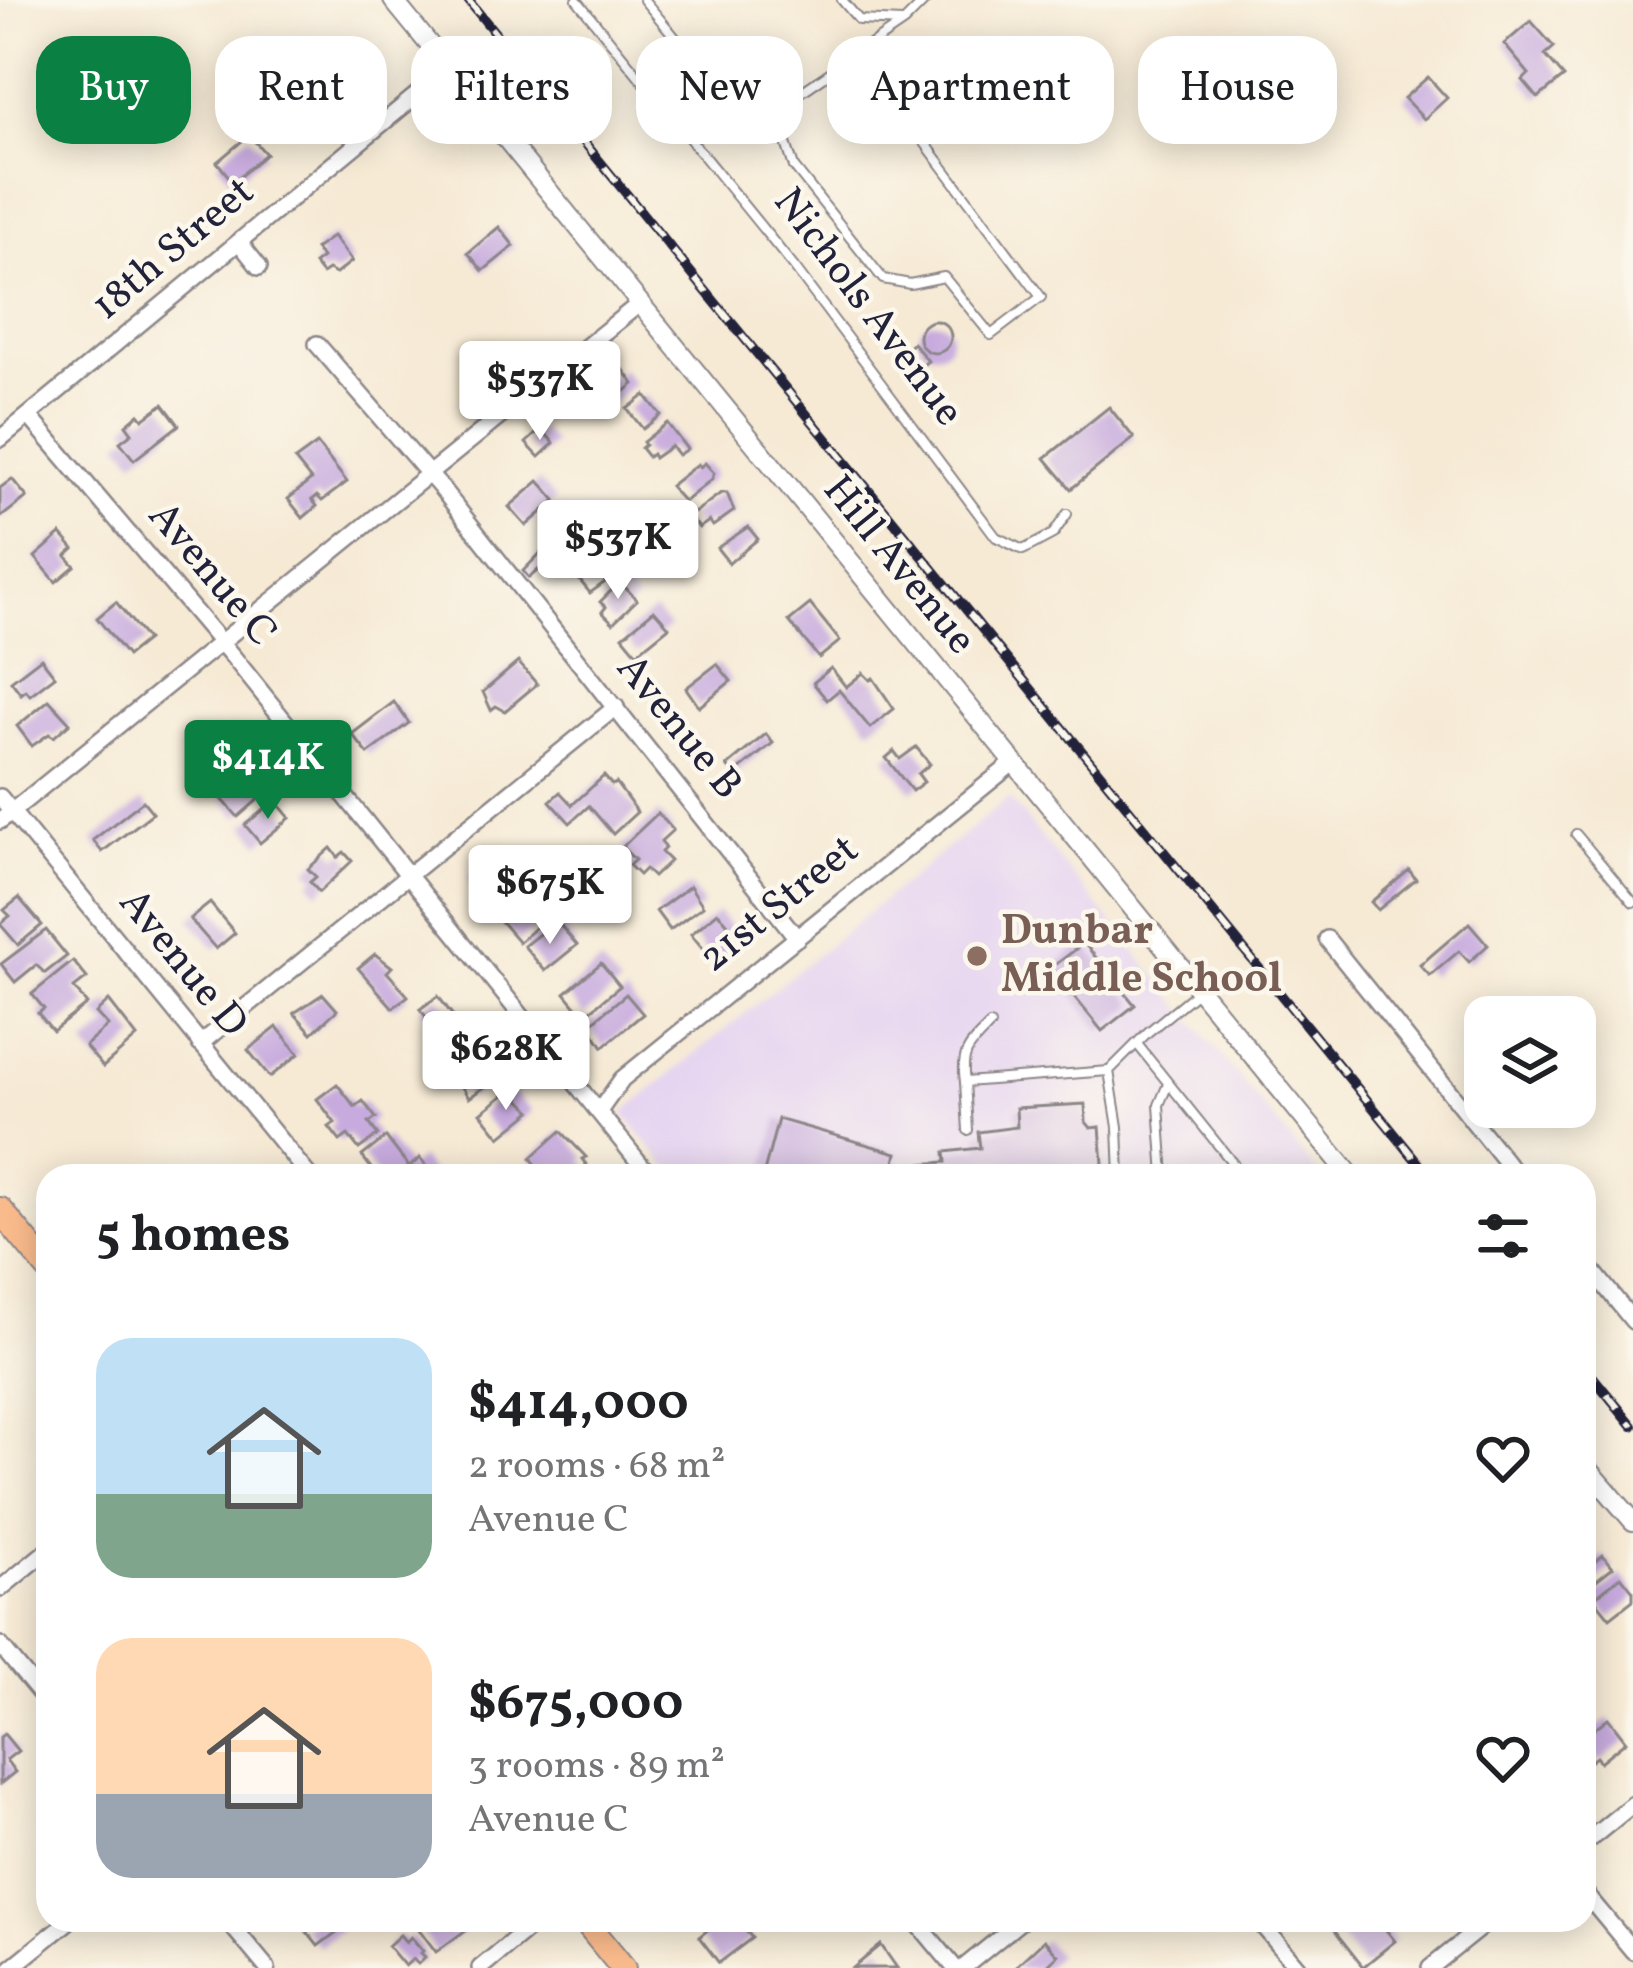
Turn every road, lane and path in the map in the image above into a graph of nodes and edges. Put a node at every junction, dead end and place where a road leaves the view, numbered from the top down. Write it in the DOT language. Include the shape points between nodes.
graph roads {
  1 [pos="393,0"];
  2 [pos="577,0"];
  3 [pos="644,0"];
  4 [pos="842,0"];
  5 [pos="926,0"];
  6 [pos="904,22"];
  7 [pos="422,36"];
  8 [pos="674,36"];
  9 [pos="884,36"];
  10 [pos="411,100"];
  11 [pos="509,144"];
  12 [pos="787,144"];
  13 [pos="926,144"];
  14 [pos="239,242"];
  15 [pos="259,267"];
  16 [pos="639,304"];
  17 [pos="316,344"];
  18 [pos="29,416"];
  19 [pos="0,440"];
  20 [pos="429,474"];
  21 [pos="1067,514"];
  22 [pos="221,642"];
  23 [pos="616,707"];
  24 [pos="1013,764"];
  25 [pos="0,797"];
  26 [pos="6,816"];
  27 [pos="1576,834"];
  28 [pos="409,874"];
  29 [pos="1633,902"];
  30 [pos="797,938"];
  31 [pos="1327,939"];
  32 [pos="1199,990"];
  33 [pos="990,1025"];
  34 [pos="200,1044"];
  35 [pos="1137,1044"];
  36 [pos="1108,1071"];
  37 [pos="964,1082"];
  38 [pos="1168,1084"];
  39 [pos="600,1110"];
  40 [pos="968,1130"];
  41 [pos="299,1164"];
  42 [pos="641,1164"];
  43 [pos="1120,1164"];
  44 [pos="1163,1164"];
  45 [pos="1233,1164"];
  46 [pos="1341,1164"];
  47 [pos="1507,1164"];
  48 [pos="0,1210"];
  49 [pos="36,1254"];
  50 [pos="1596,1275"];
  51 [pos="1633,1321"];
  52 [pos="1596,1478"];
  53 [pos="1633,1521"];
  54 [pos="36,1560"];
  55 [pos="0,1589"];
  56 [pos="0,1645"];
  57 [pos="36,1688"];
  58 [pos="1633,1804"];
  59 [pos="1596,1834"];
  60 [pos="1596,1906"];
  61 [pos="55,1932"];
  62 [pos="237,1932"];
  63 [pos="524,1932"];
  64 [pos="594,1932"];
  65 [pos="926,1932"];
  66 [pos="1006,1932"];
  67 [pos="1268,1932"];
  68 [pos="1475,1932"];
  69 [pos="1633,1951"];
  70 [pos="11,1968"];
  71 [pos="267,1968"];
  72 [pos="480,1968"];
  73 [pos="623,1968"];
  74 [pos="959,1968"];
  75 [pos="1298,1968"];
  76 [pos="1430,1968"];
  1 -- 7 [label="street, Hill Avenue"];
  2 -- 21 [label="lane, Nichols Avenue" via="794,267 997,537 1023,550 1053,534"];
  3 -- 8 [label="lane"];
  4 -- 6 [label="lane" via="859,20"];
  5 -- 6 [label="lane"];
  6 -- 9 [label="lane"];
  10 -- 14 [label="street, 18th Street"];
  11 -- 16 [label="street, Hill Avenue"];
  12 -- 13 [label="lane" via="794,167 883,279 944,277 991,335 1041,297"];
  14 -- 15 [label="street"];
  14 -- 18 [label="street, 18th Street"];
  16 -- 20 [label="street"];
  16 -- 24 [label="street, Hill Avenue"];
  17 -- 20 [label="street, Avenue B"];
  18 -- 19 [label="street, 18th Street"];
  18 -- 22 [label="street, Avenue C"];
  20 -- 22 [label="street"];
  20 -- 23 [label="street, Avenue B"];
  22 -- 26 [label="street"];
  22 -- 28 [label="street, Avenue C"];
  23 -- 28 [label="street"];
  23 -- 30 [label="street, Avenue B"];
  24 -- 30 [label="street, 21st Street"];
  24 -- 32 [label="street, Hill Avenue"];
  25 -- 26 [label="street, Avenue D"];
  26 -- 34 [label="street, Avenue D"];
  27 -- 29 [label="lane"];
  28 -- 34 [label="street"];
  28 -- 39 [label="street, Avenue C"];
  30 -- 39 [label="street, 21st Street" via="622,1079"];
  31 -- 47 [label="street"];
  32 -- 35 [label="lane"];
  32 -- 46 [label="street, Hill Avenue"];
  33 -- 37 [label="lane" via="962,1063"];
  34 -- 41 [label="street, Avenue D"];
  35 -- 36 [label="lane"];
  35 -- 38 [label="lane"];
  36 -- 37 [label="lane"];
  36 -- 43 [label="lane"];
  37 -- 40 [label="lane"];
  38 -- 44 [label="lane" via="1159,1105"];
  38 -- 45 [label="lane"];
  39 -- 42 [label="street, Avenue C"];
  48 -- 49 [label="main road"];
  50 -- 51 [label="street"];
  52 -- 53 [label="street"];
  54 -- 55 [label="street"];
  56 -- 57 [label="street"];
  58 -- 59 [label="street"];
  60 -- 69 [label="street"];
  61 -- 70 [label="street"];
  62 -- 71 [label="street"];
  63 -- 72 [label="street"];
  64 -- 73 [label="main road"];
  65 -- 74 [label="street"];
  66 -- 74 [label="street"];
  67 -- 75 [label="street"];
  68 -- 76 [label="street"];
}
